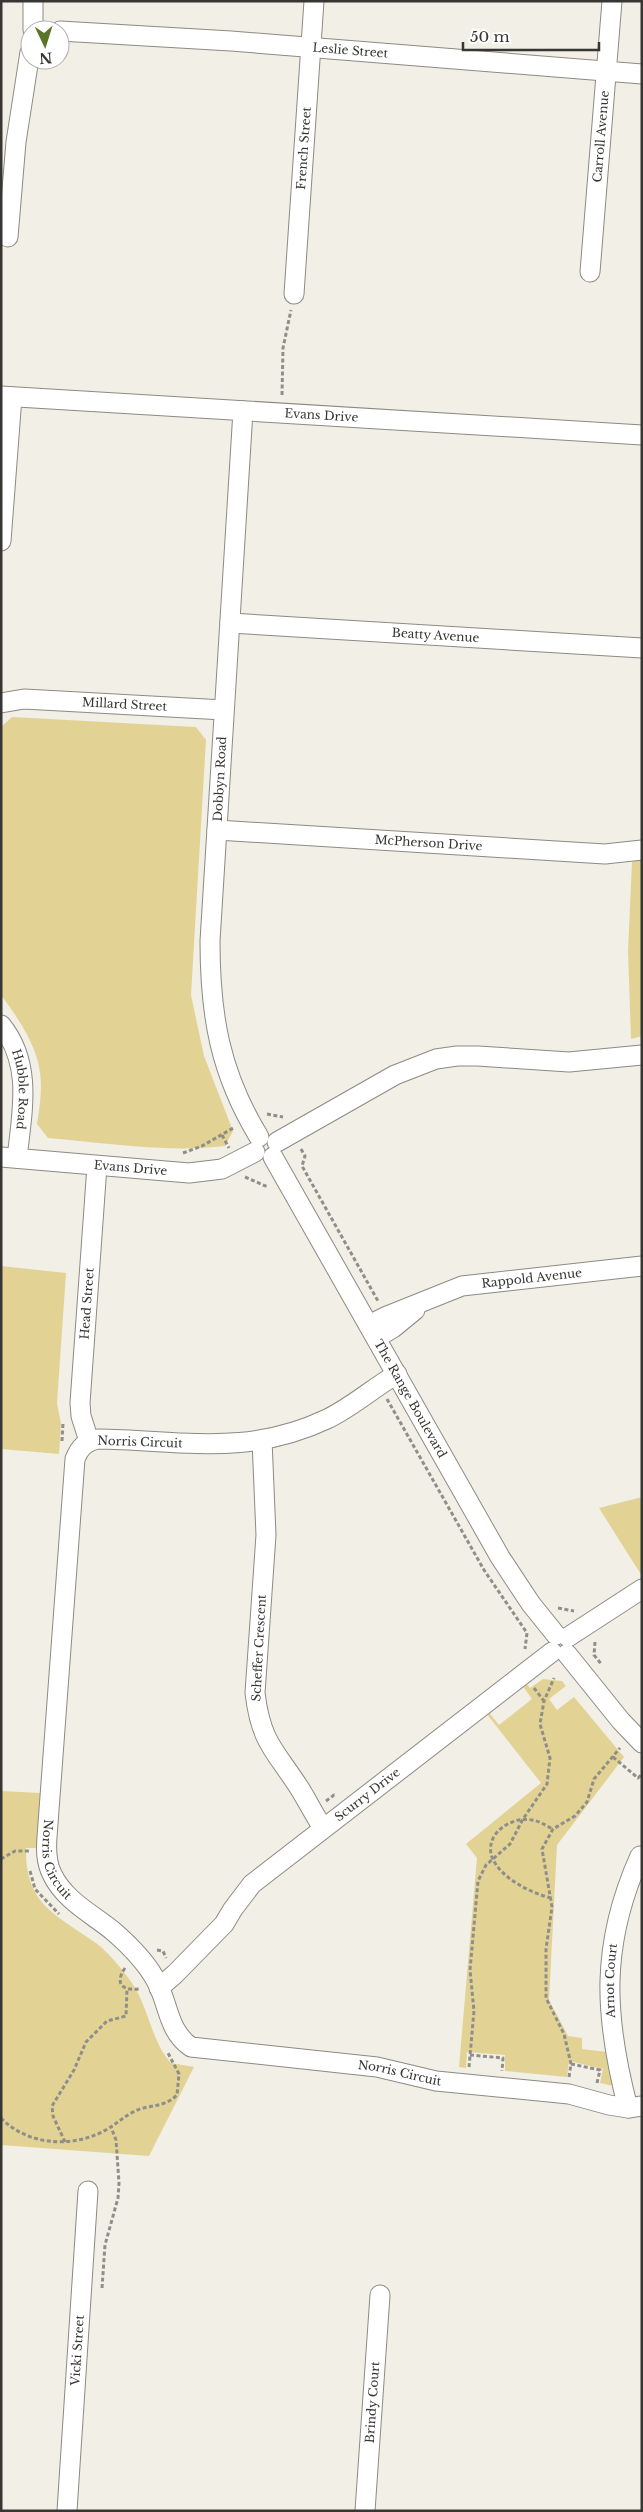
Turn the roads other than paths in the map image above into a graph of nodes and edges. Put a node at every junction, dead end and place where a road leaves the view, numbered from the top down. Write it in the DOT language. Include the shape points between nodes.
graph roads {
  1 [pos="32,1"];
  2 [pos="314,1"];
  3 [pos="612,1"];
  4 [pos="35,20"];
  5 [pos="70,32"];
  6 [pos="311,48"];
  7 [pos="27,70"];
  8 [pos="608,71"];
  9 [pos="642,74"];
  10 [pos="8,237"];
  11 [pos="590,272"];
  12 [pos="294,294"];
  13 [pos="7,396"];
  14 [pos="243,412"];
  15 [pos="642,436"];
  16 [pos="1,541"];
  17 [pos="230,623"];
  18 [pos="642,648"];
  19 [pos="1,691"];
  20 [pos="24,699"];
  21 [pos="1,703"];
  22 [pos="224,710"];
  23 [pos="217,830"];
  24 [pos="642,850"];
  25 [pos="1,1025"];
  26 [pos="642,1056"];
  27 [pos="271,1144"];
  28 [pos="9,1157"];
  29 [pos="97,1166"];
  30 [pos="642,1266"];
  31 [pos="425,1301"];
  32 [pos="373,1331"];
  33 [pos="400,1378"];
  34 [pos="348,1407"];
  35 [pos="89,1441"];
  36 [pos="256,1441"];
  37 [pos="642,1589"];
  38 [pos="561,1644"];
  39 [pos="642,1742"];
  40 [pos="329,1824"];
  41 [pos="640,1856"];
  42 [pos="152,1987"];
  43 [pos="635,2107"];
  44 [pos="88,2190"];
  45 [pos="380,2295"];
  46 [pos="67,2511"];
  47 [pos="365,2511"];
  1 -- 4 [label="street"];
  2 -- 6 [label="street, French Street"];
  3 -- 8 [label="street, Carroll Avenue"];
  5 -- 6 [label="street, Leslie Street"];
  6 -- 8 [label="street, Leslie Street"];
  6 -- 12 [label="street, French Street"];
  7 -- 10 [label="street" via="16,142"];
  8 -- 9 [label="street, Leslie Street"];
  8 -- 11 [label="street, Carroll Avenue"];
  13 -- 14 [label="street, Evans Drive"];
  13 -- 16 [label="street"];
  14 -- 15 [label="street, Evans Drive"];
  14 -- 17 [label="street, Dobbyn Road"];
  17 -- 18 [label="street, Beatty Avenue"];
  17 -- 22 [label="street, Dobbyn Road"];
  19 -- 20 [label="street, Millard Street"];
  20 -- 21 [label="street, Millard Street"];
  20 -- 22 [label="street, Millard Street"];
  22 -- 23 [label="street, Dobbyn Road"];
  23 -- 24 [label="street, McPherson Drive" via="605,854"];
  23 -- 27 [label="street, Dobbyn Road" via="210,941 214,1023 223,1063 249,1120"];
  25 -- 28 [label="street, Hubble Road" via="17,1052 23,1074"];
  26 -- 27 [label="street" via="569,1062 478,1056 436,1059 396,1075"];
  27 -- 29 [label="street, Evans Drive" via="222,1170 189,1173"];
  27 -- 32 [label="street, The Range Boulevard"];
  28 -- 29 [label="street, Evans Drive"];
  29 -- 35 [label="street, Head Street" via="80,1403"];
  30 -- 31 [label="street, Rappold Avenue" via="480,1282 449,1290"];
  31 -- 32 [label="street, Rappold Avenue" via="387,1316"];
  31 -- 32 [label="street, Rappold Avenue" via="393,1328"];
  32 -- 33 [label="street, The Range Boulevard"];
  33 -- 34 [label="street, Norris Circuit" via="368,1391"];
  33 -- 34 [label="street, Norris Circuit" via="384,1393"];
  33 -- 38 [label="street, The Range Boulevard" via="500,1557"];
  34 -- 36 [label="street, Norris Circuit" via="294,1431"];
  35 -- 36 [label="street, Norris Circuit" via="217,1445"];
  35 -- 42 [label="street, Norris Circuit" via="79,1449 75,1459 46,1856 58,1886 135,1952"];
  36 -- 40 [label="street, Scheffer Crescent" via="266,1535 255,1693 257,1714 272,1750"];
  37 -- 38 [label="street, Scurry Drive" via="593,1618"];
  38 -- 39 [label="street, The Range Boulevard" via="621,1721"];
  38 -- 40 [label="street, Scurry Drive"];
  40 -- 42 [label="street, Scurry Drive" via="252,1884 224,1924"];
  41 -- 43 [label="street, Arnot Court" via="619,1909 610,1970 612,2033"];
  42 -- 43 [label="street, Norris Circuit" via="174,2030 190,2047 377,2067 453,2083 569,2094"];
  44 -- 46 [label="street, Vicki Street"];
  45 -- 47 [label="street, Brindy Court"];
}
